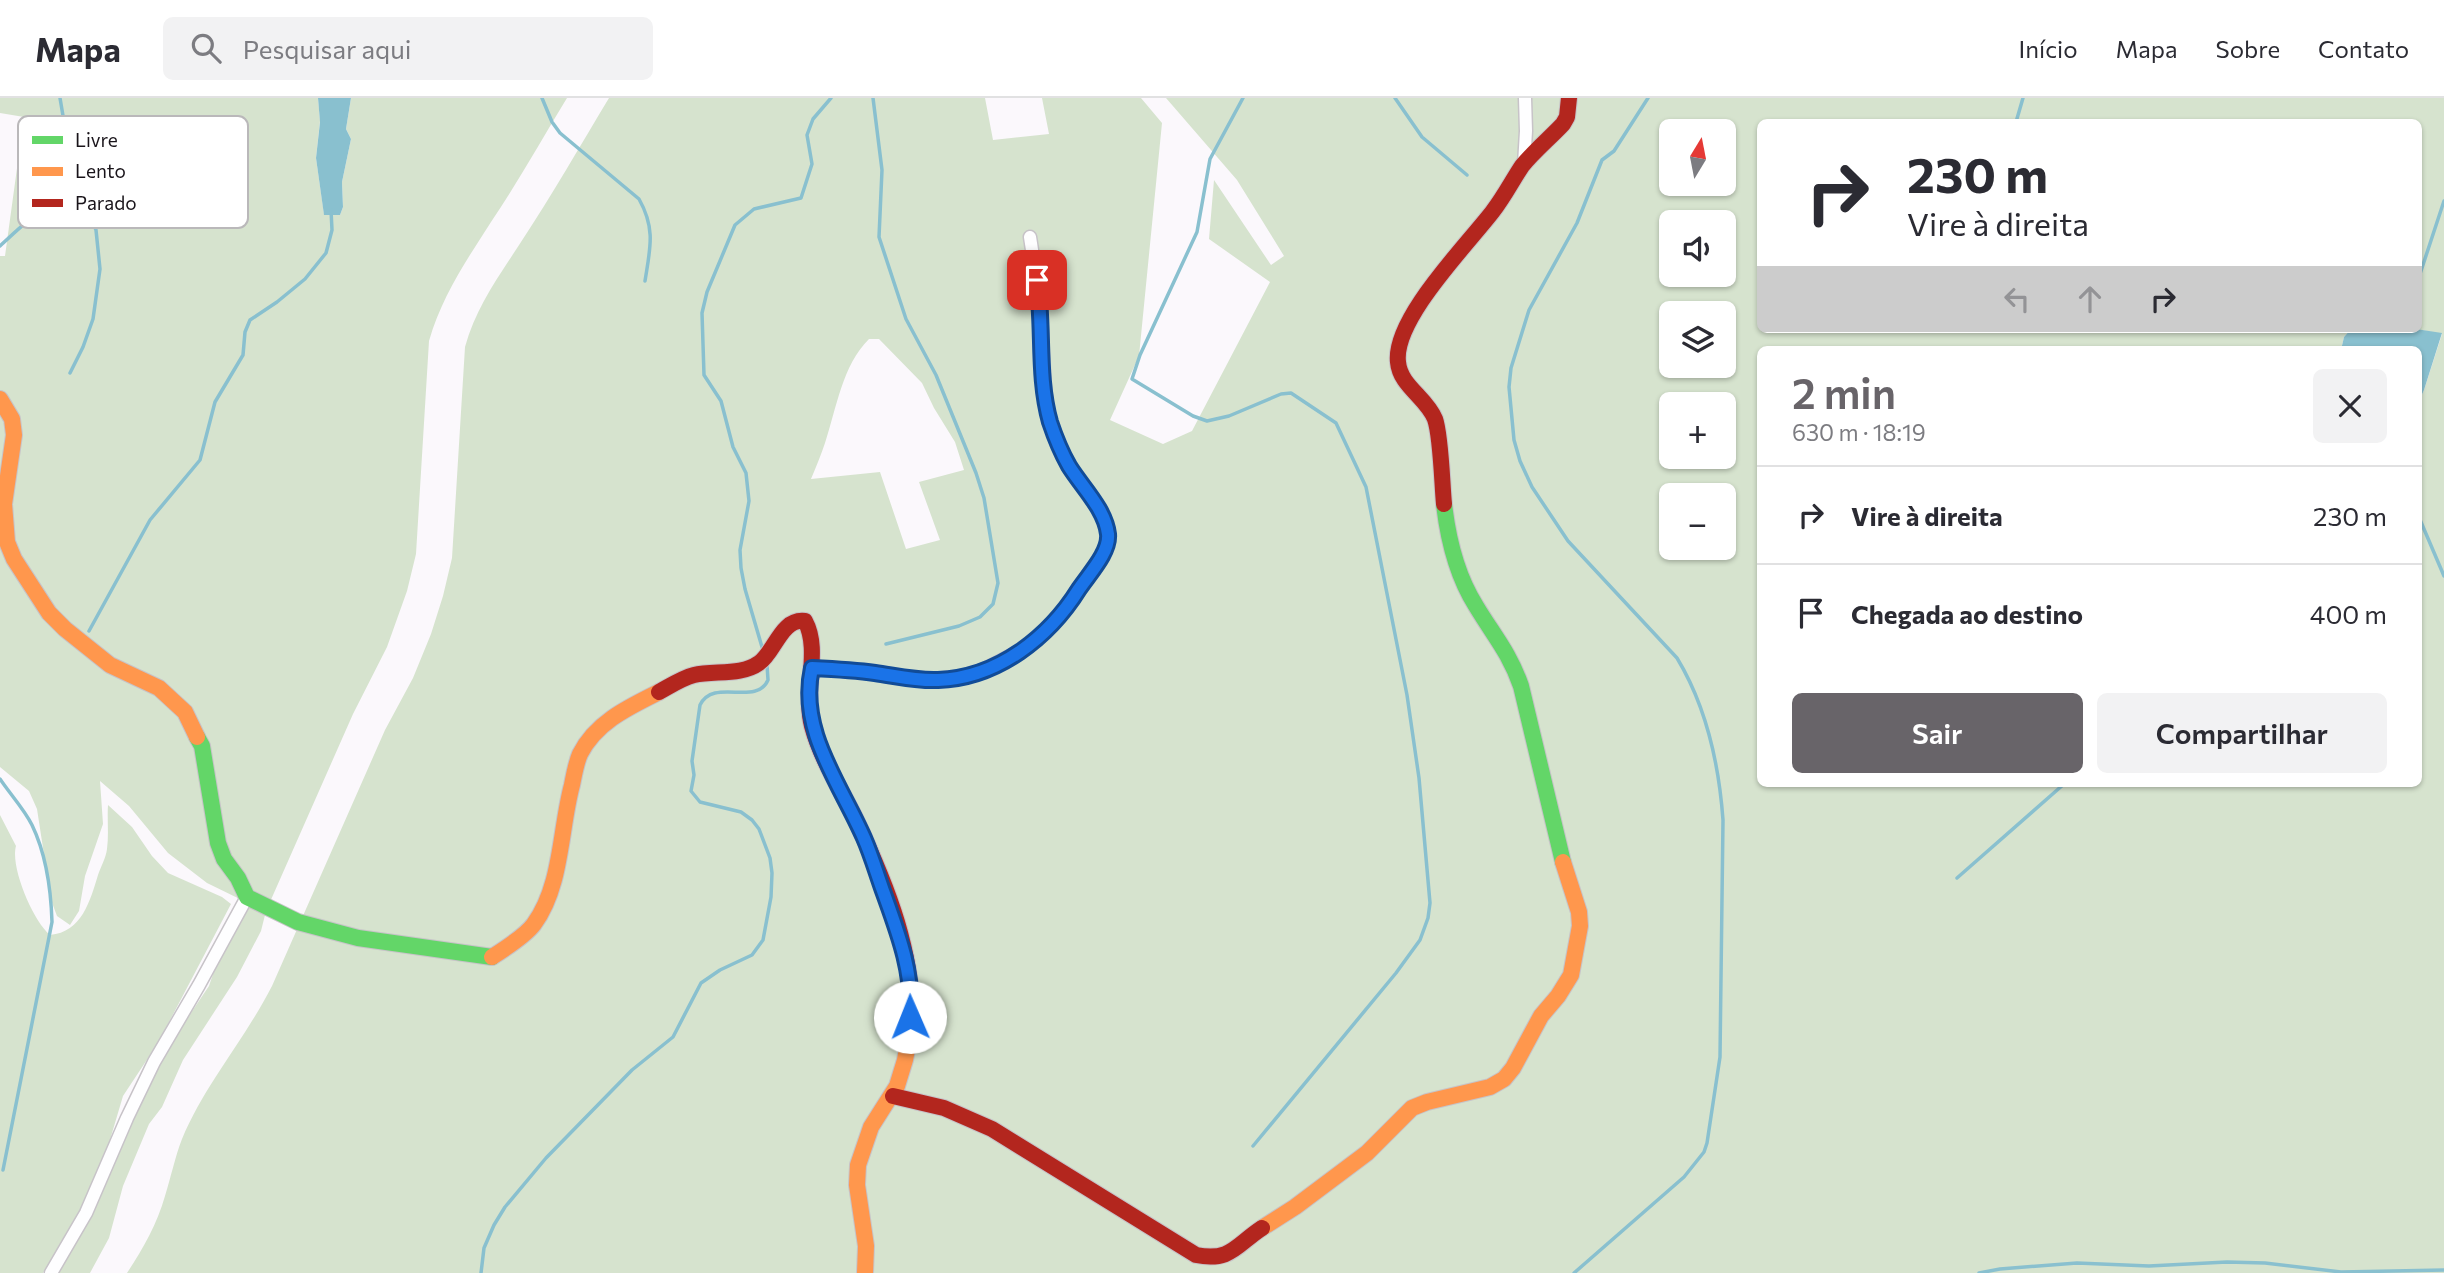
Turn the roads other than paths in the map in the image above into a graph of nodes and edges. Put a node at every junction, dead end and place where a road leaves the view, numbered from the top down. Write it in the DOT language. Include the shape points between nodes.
graph roads {
  1 [pos="1525,98"];
  2 [pos="1569,98"];
  3 [pos="1524,164"];
  4 [pos="1030,237"];
  5 [pos="0,399"];
  6 [pos="812,668"];
  7 [pos="247,897"];
  8 [pos="892,1097"];
  9 [pos="51,1273"];
  10 [pos="865,1273"];
  1 -- 3 [label="street"];
  2 -- 3 [label="street" via="1563,124"];
  3 -- 8 [label="street" via="1493,211 1424,296 1397,354 1404,380 1429,407 1436,422 1450,541 1464,584 1513,664 1521,686 1560,853 1579,912 1571,975 1541,1016 1513,1068 1490,1087 1412,1108 1367,1153 1295,1207 1234,1251 1210,1258 1196,1255 963,1114"];
  4 -- 6 [label="street" via="1049,416 1068,465 1103,516 1107,547 1054,625 1025,648 983,670 924,680"];
  5 -- 7 [label="street" via="15,435 4,513 14,559 49,613 65,629 110,665 159,688 185,712 202,746 218,843"];
  6 -- 7 [label="street" via="810,628 798,620 781,633 760,663 693,676 604,723 580,754 557,873 545,902 534,925 493,957 358,938 298,922"];
  6 -- 8 [label="street" via="808,698 812,725 865,839 909,976 909,1039"];
  7 -- 9 [label="street" via="154,1062 86,1213"];
  8 -- 10 [label="street" via="867,1135 857,1175"];
}
